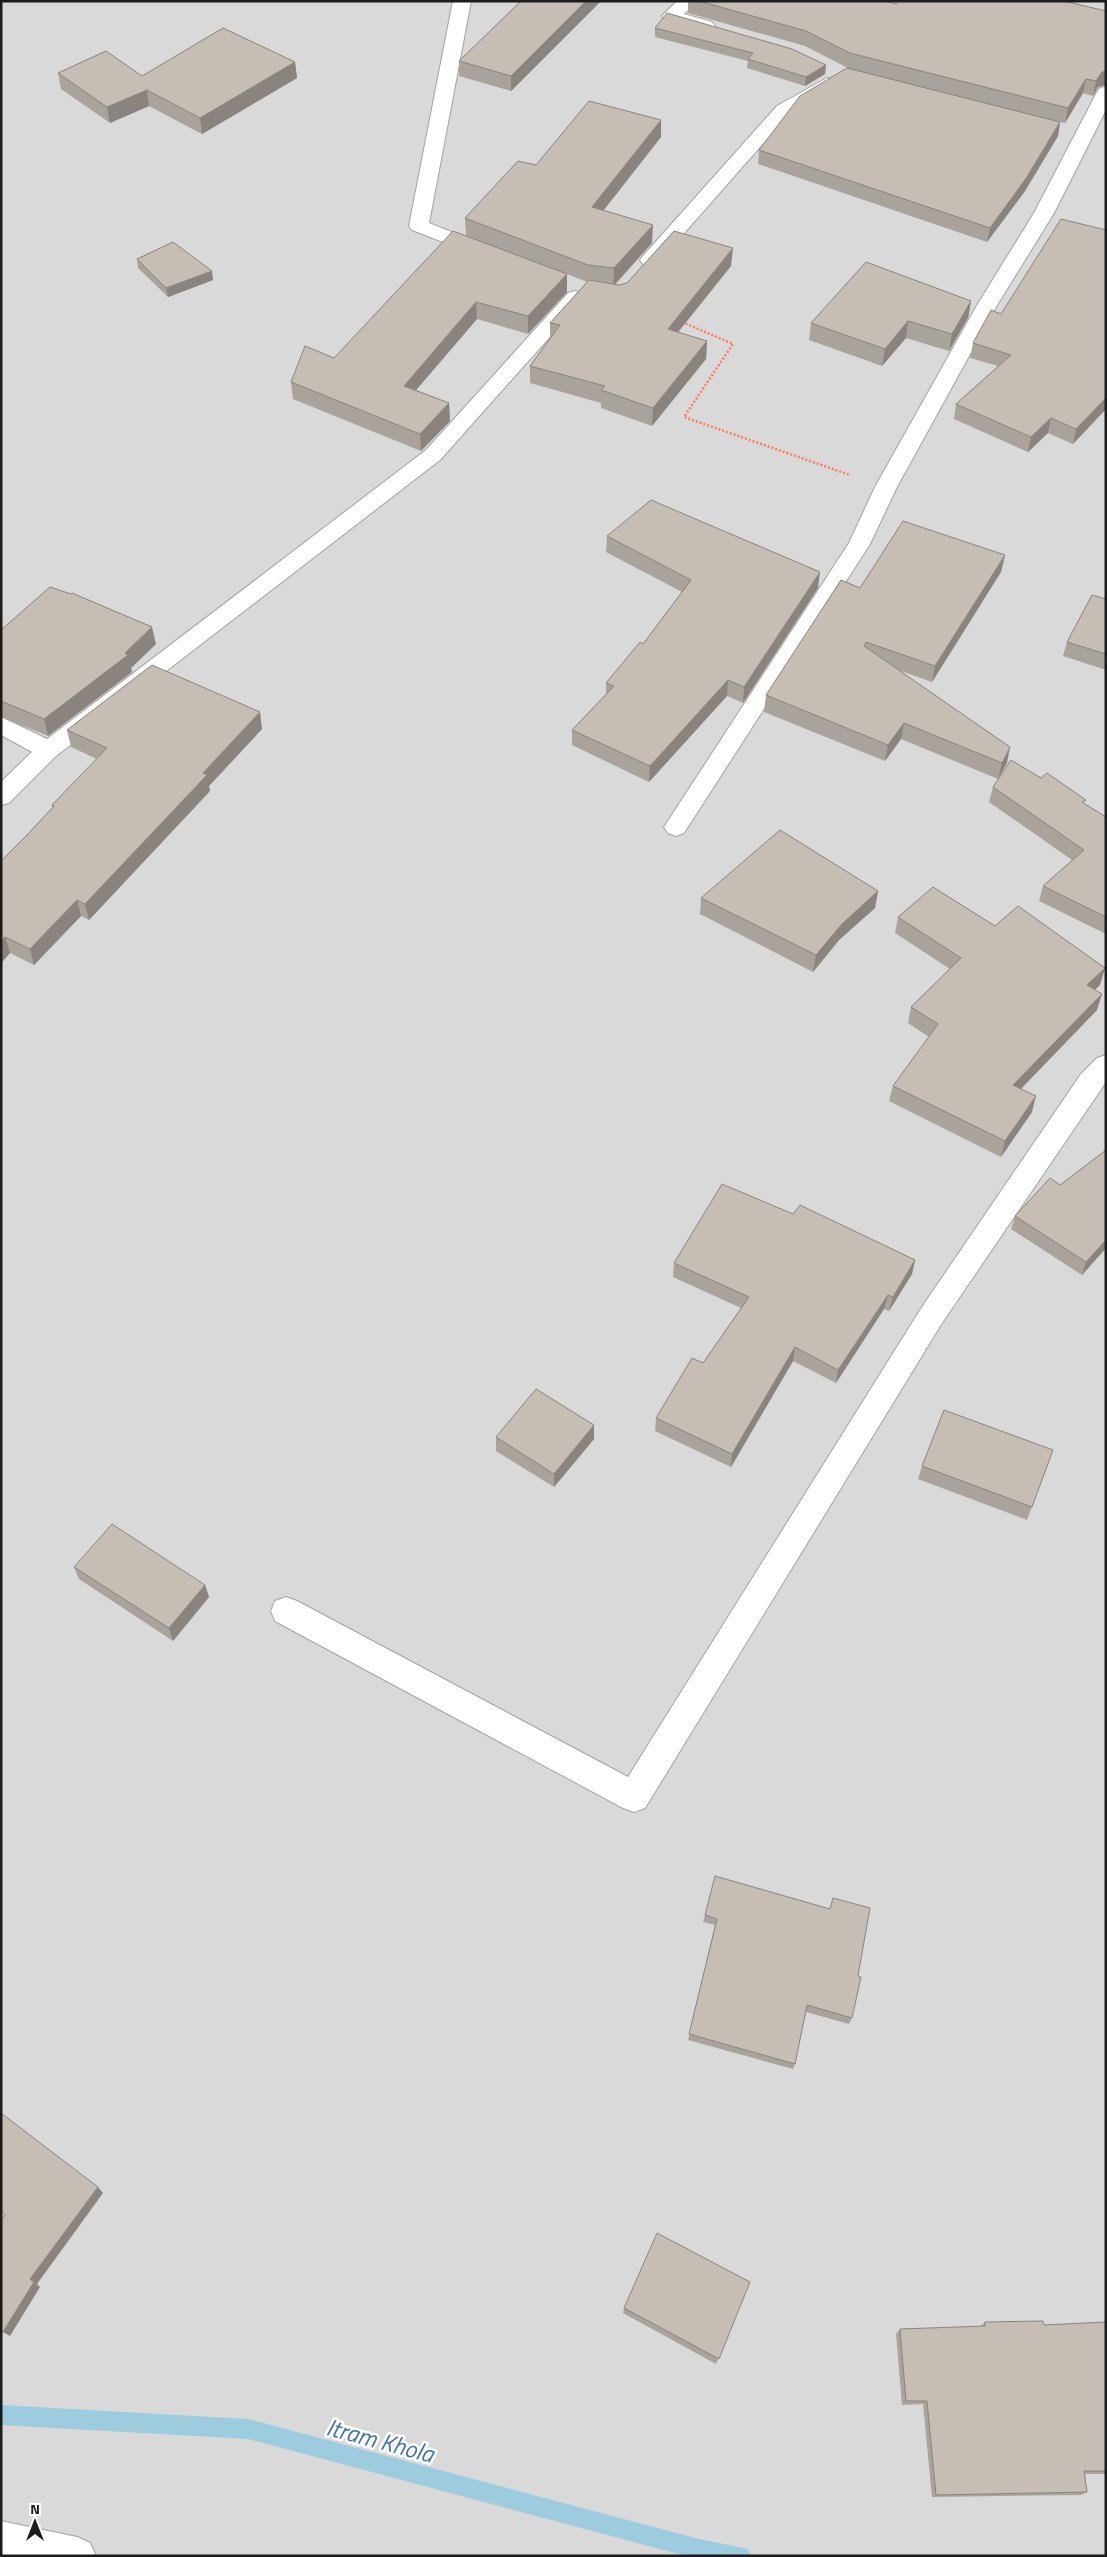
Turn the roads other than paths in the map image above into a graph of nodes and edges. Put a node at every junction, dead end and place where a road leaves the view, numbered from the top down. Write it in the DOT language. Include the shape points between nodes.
graph roads {
  1 [pos="462,1"];
  2 [pos="688,1"];
  3 [pos="726,31"];
  4 [pos="824,65"];
  5 [pos="1106,92"];
  6 [pos="496,256"];
  7 [pos="639,273"];
  8 [pos="580,287"];
  9 [pos="1,725"];
  10 [pos="48,750"];
  11 [pos="1,797"];
  12 [pos="676,827"];
  13 [pos="1106,1065"];
  14 [pos="286,1611"];
  15 [pos="1,2540"];
  16 [pos="77,2556"];
  1 -- 6 [label="street" via="419,226"];
  2 -- 3 [label="street" via="671,16"];
  4 -- 7 [label="street" via="842,74 783,110"];
  5 -- 12 [label="street" via="1073,133 1044,213 986,307 886,487 859,544"];
  8 -- 10 [label="street" via="433,455"];
  9 -- 10 [label="street"];
  10 -- 11 [label="street"];
  13 -- 14 [label="street" via="1090,1081 932,1315 634,1796"];
  15 -- 16 [label="street"];
}
